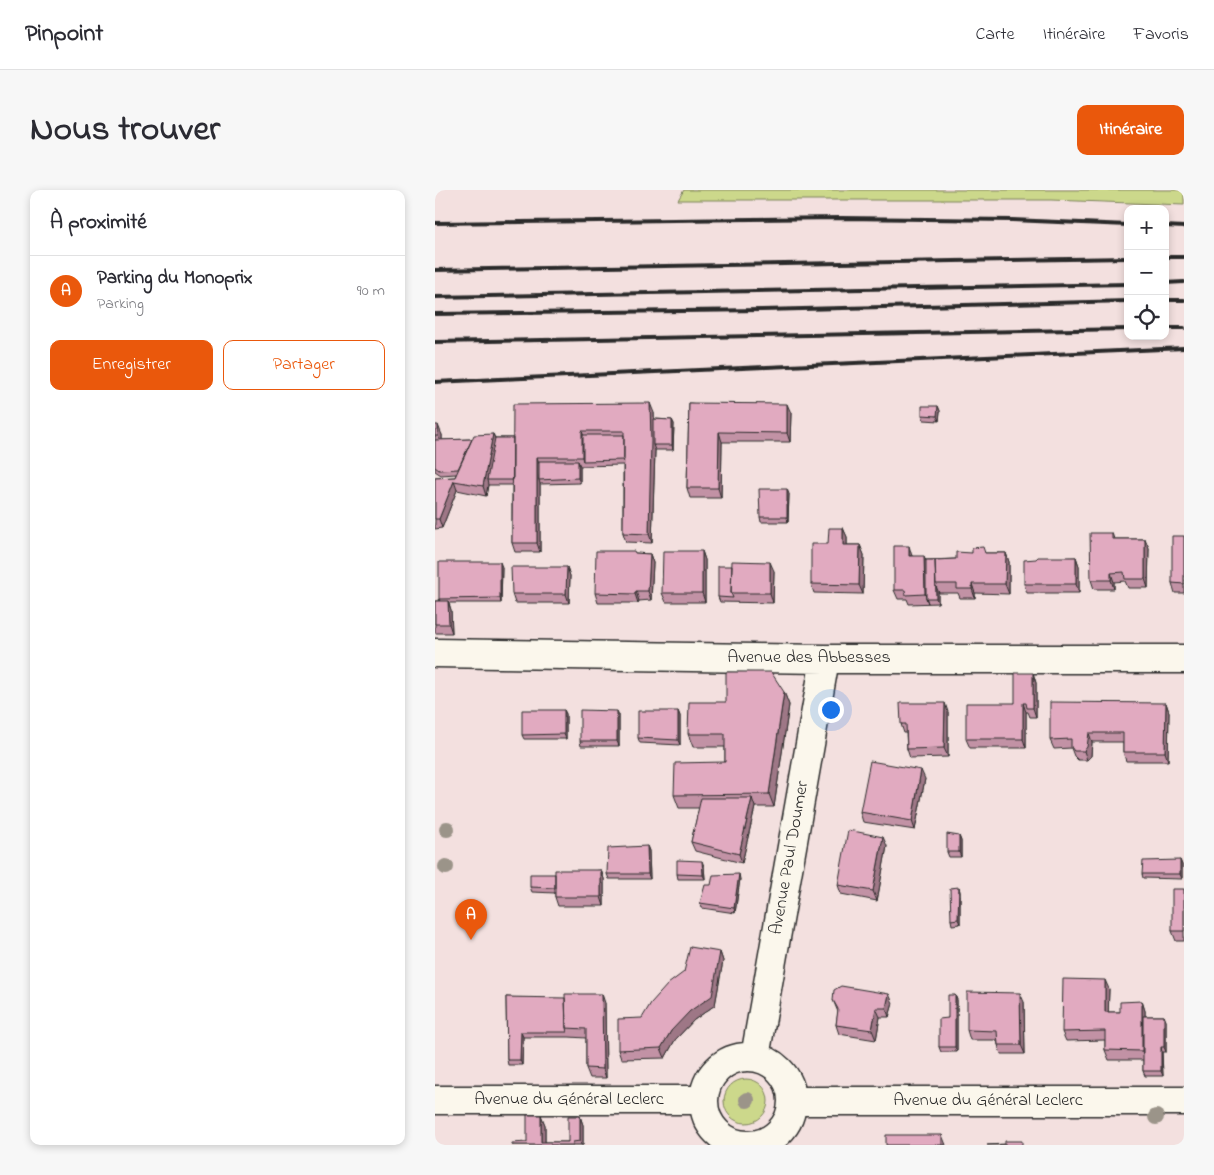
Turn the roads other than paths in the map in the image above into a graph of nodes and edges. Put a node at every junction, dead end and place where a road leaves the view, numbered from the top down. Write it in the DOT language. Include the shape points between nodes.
graph roads {
  1 [pos="435,654"];
  2 [pos="825,659"];
  3 [pos="1184,659"];
  4 [pos="755,1057"];
  5 [pos="435,1100"];
  6 [pos="703,1100"];
  7 [pos="793,1101"];
  8 [pos="1184,1101"];
  9 [pos="738,1145"];
  1 -- 2 [label="street, Avenue des Abbesses"];
  2 -- 3 [label="street, Avenue des Abbesses"];
  2 -- 4 [label="street, Avenue Paul Doumer"];
  4 -- 6 [label="street" via="735,1058 722,1064 705,1086"];
  4 -- 7 [label="street" via="774,1065 784,1075"];
  5 -- 6 [label="street, Avenue du Général Leclerc"];
  6 -- 9 [label="street" via="705,1115 713,1128 724,1139"];
  7 -- 8 [label="street, Avenue du Général Leclerc"];
  7 -- 9 [label="street" via="785,1126 776,1135 764,1142"];
}
